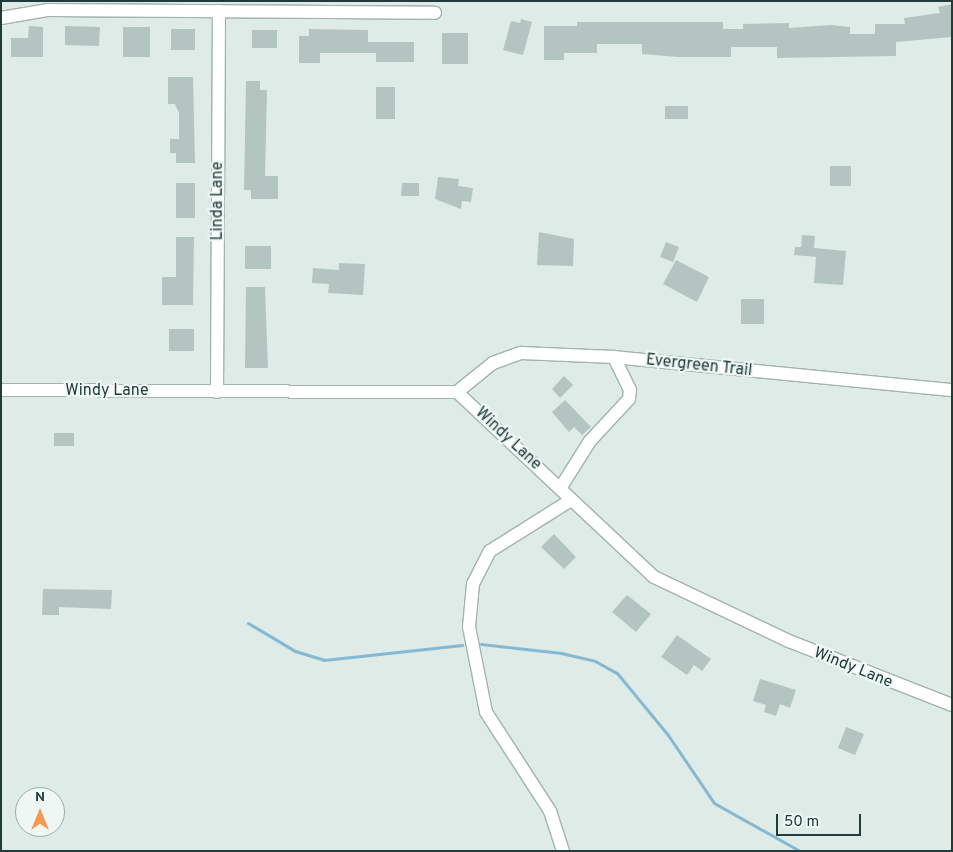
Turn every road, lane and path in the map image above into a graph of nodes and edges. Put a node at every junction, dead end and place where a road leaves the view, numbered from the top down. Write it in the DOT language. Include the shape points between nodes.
graph roads {
  1 [pos="219,11"];
  2 [pos="434,13"];
  3 [pos="1,18"];
  4 [pos="614,357"];
  5 [pos="1,390"];
  6 [pos="952,390"];
  7 [pos="217,392"];
  8 [pos="457,392"];
  9 [pos="561,487"];
  10 [pos="571,500"];
  11 [pos="952,705"];
  12 [pos="563,851"];
  1 -- 2 [label="street"];
  1 -- 3 [label="street" via="48,10"];
  1 -- 7 [label="street, Linda Lane"];
  4 -- 6 [label="street, Evergreen Trail"];
  4 -- 8 [label="street, Evergreen Trail" via="521,353 493,363"];
  4 -- 9 [label="street" via="628,384 629,399 590,441"];
  5 -- 7 [label="street, Windy Lane"];
  7 -- 8 [label="street, Windy Lane"];
  8 -- 9 [label="street, Windy Lane"];
  9 -- 10 [label="street, Windy Lane"];
  10 -- 11 [label="street, Windy Lane" via="654,577 789,641"];
  10 -- 12 [label="street" via="490,551 473,584 469,627 486,712 550,811"];
}
